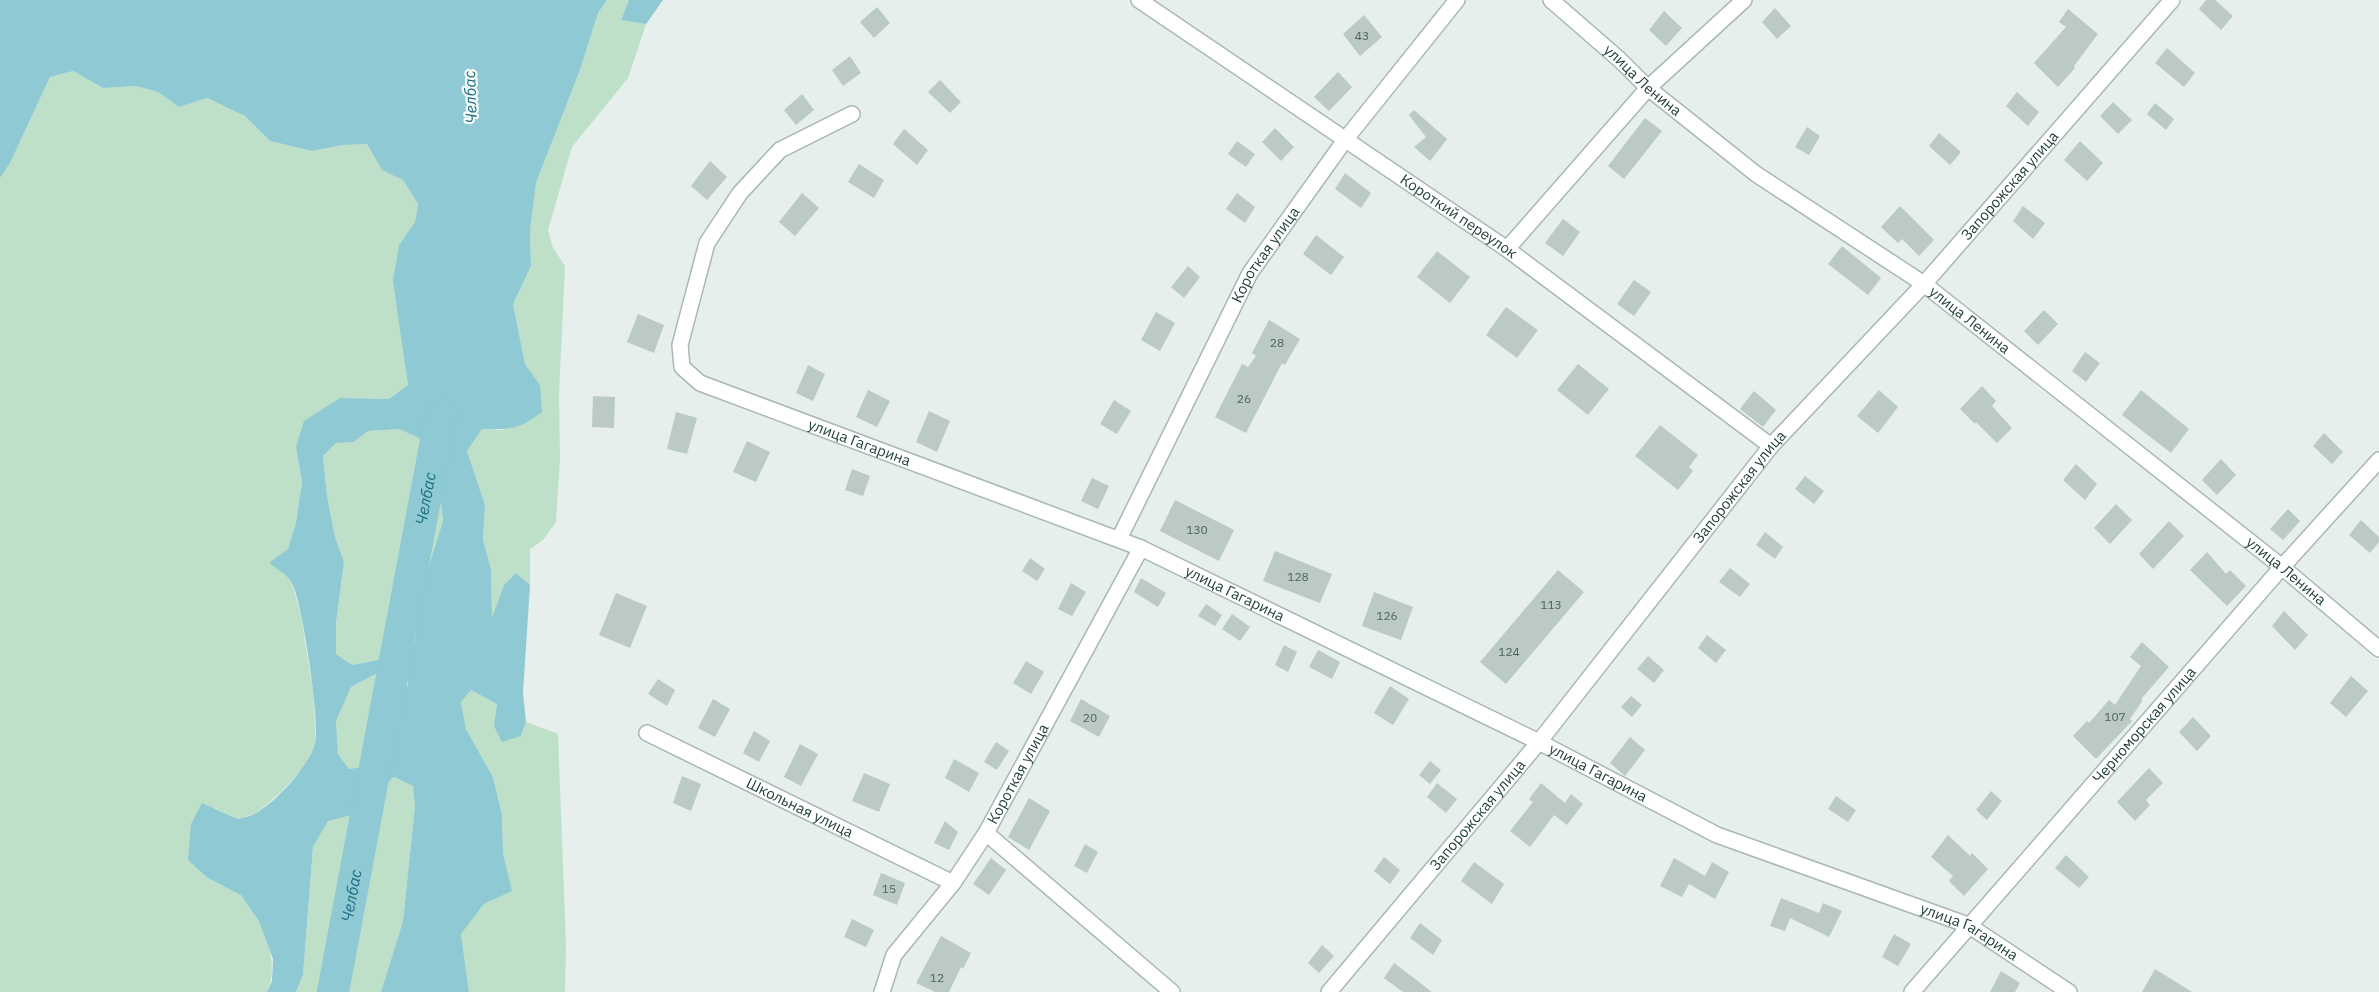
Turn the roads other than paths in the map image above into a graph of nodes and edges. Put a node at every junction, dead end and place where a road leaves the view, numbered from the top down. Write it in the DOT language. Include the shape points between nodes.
graph roads {
  1 [pos="1139,0"];
  2 [pos="1457,0"];
  3 [pos="1552,0"];
  4 [pos="1744,0"];
  5 [pos="2172,0"];
  6 [pos="1648,88"];
  7 [pos="852,114"];
  8 [pos="1345,140"];
  9 [pos="1507,249"];
  10 [pos="1924,284"];
  11 [pos="1771,446"];
  12 [pos="2379,460"];
  13 [pos="1119,539"];
  14 [pos="1141,548"];
  15 [pos="2282,567"];
  16 [pos="2379,649"];
  17 [pos="647,733"];
  18 [pos="1539,742"];
  19 [pos="986,833"];
  20 [pos="952,883"];
  21 [pos="1968,925"];
  22 [pos="882,992"];
  23 [pos="1172,992"];
  24 [pos="1330,992"];
  25 [pos="1912,992"];
  26 [pos="2069,992"];
  1 -- 8 [label="street, Короткий переулок"];
  2 -- 8 [label="street, Короткая улица"];
  3 -- 6 [label="street, улица Ленина"];
  4 -- 6 [label="street"];
  5 -- 10 [label="street, Запорожская улица"];
  6 -- 9 [label="street"];
  6 -- 10 [label="street, улица Ленина" via="1756,174"];
  7 -- 13 [label="street, улица Гагарина" via="780,150 740,193 712,234 707,242 680,346 682,368 700,383"];
  8 -- 9 [label="street, Короткий переулок"];
  8 -- 13 [label="street, Короткая улица" via="1250,273"];
  9 -- 11 [label="street, Короткий переулок"];
  10 -- 11 [label="street, Запорожская улица"];
  10 -- 15 [label="street, улица Ленина"];
  11 -- 18 [label="street, Запорожская улица"];
  12 -- 15 [label="street, Черноморская улица"];
  13 -- 14 [label="street, улица Гагарина"];
  14 -- 18 [label="street, улица Гагарина"];
  14 -- 19 [label="street, Короткая улица"];
  15 -- 16 [label="street, улица Ленина"];
  15 -- 21 [label="street, Черноморская улица"];
  17 -- 20 [label="street, Школьная улица"];
  18 -- 21 [label="street, улица Гагарина" via="1717,835"];
  18 -- 24 [label="street, Запорожская улица"];
  19 -- 20 [label="street, Короткая улица"];
  19 -- 23 [label="street"];
  20 -- 22 [label="street, Короткая улица" via="894,956"];
  21 -- 25 [label="street, Черноморская улица"];
  21 -- 26 [label="street, улица Гагарина"];
}
